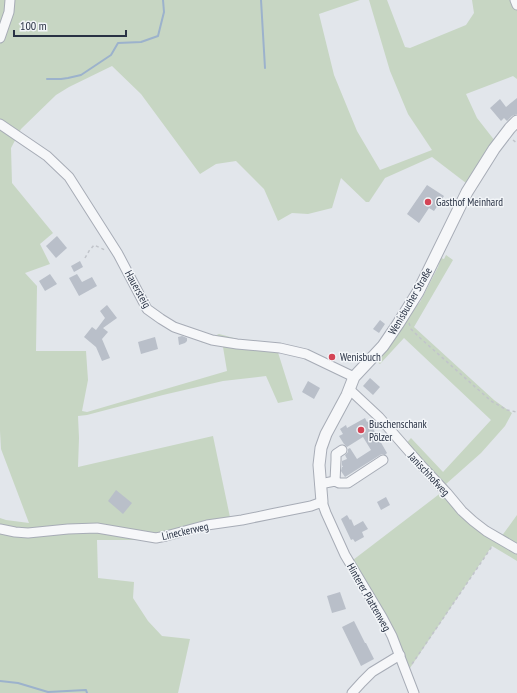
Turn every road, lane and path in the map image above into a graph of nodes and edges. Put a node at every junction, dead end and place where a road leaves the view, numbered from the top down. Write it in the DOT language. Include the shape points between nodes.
graph roads {
  1 [pos="10,0"];
  2 [pos="515,0"];
  3 [pos="517,5"];
  4 [pos="0,38"];
  5 [pos="517,121"];
  6 [pos="0,124"];
  7 [pos="118,254"];
  8 [pos="85,258"];
  9 [pos="405,312"];
  10 [pos="354,377"];
  11 [pos="349,389"];
  12 [pos="517,412"];
  13 [pos="342,450"];
  14 [pos="383,460"];
  15 [pos="334,481"];
  16 [pos="320,484"];
  17 [pos="322,502"];
  18 [pos="0,529"];
  19 [pos="497,538"];
  20 [pos="517,549"];
  21 [pos="400,655"];
  22 [pos="406,672"];
  23 [pos="352,693"];
  24 [pos="414,693"];
  1 -- 4 [label="street" via="9,12"];
  2 -- 3 [label="street"];
  5 -- 9 [label="street, Wenisbucher Straße" via="494,149 470,186 418,292"];
  6 -- 7 [label="street, Hauersteig" via="47,156 68,177"];
  7 -- 8 [label="path" via="94,245"];
  7 -- 10 [label="street, Hauersteig" via="147,309 174,327 212,340 280,348 306,354"];
  9 -- 10 [label="street, Wenisbucher Straße" via="383,346"];
  9 -- 12 [label="path" via="411,329 419,338 491,401 506,410"];
  10 -- 11 [label="street, Wenisbucher Straße"];
  11 -- 16 [label="street, Wenisbucher Straße" via="321,448 318,465"];
  11 -- 19 [label="street, Janischhofweg" via="379,417 472,522"];
  13 -- 15 [label="street" via="336,454"];
  14 -- 15 [label="street" via="348,482"];
  15 -- 16 [label="street"];
  16 -- 17 [label="street, Wenisbucher Straße"];
  17 -- 18 [label="street, Lineckerweg" via="156,538 97,528 28,533"];
  17 -- 21 [label="street, Hinterer Plattenweg" via="345,555 382,617"];
  19 -- 20 [label="street, Janischhofweg"];
  19 -- 22 [label="path"];
  21 -- 22 [label="street, Hinterer Plattenweg"];
  21 -- 23 [label="street" via="372,672"];
  22 -- 24 [label="street, Hinterer Plattenweg"];
}
